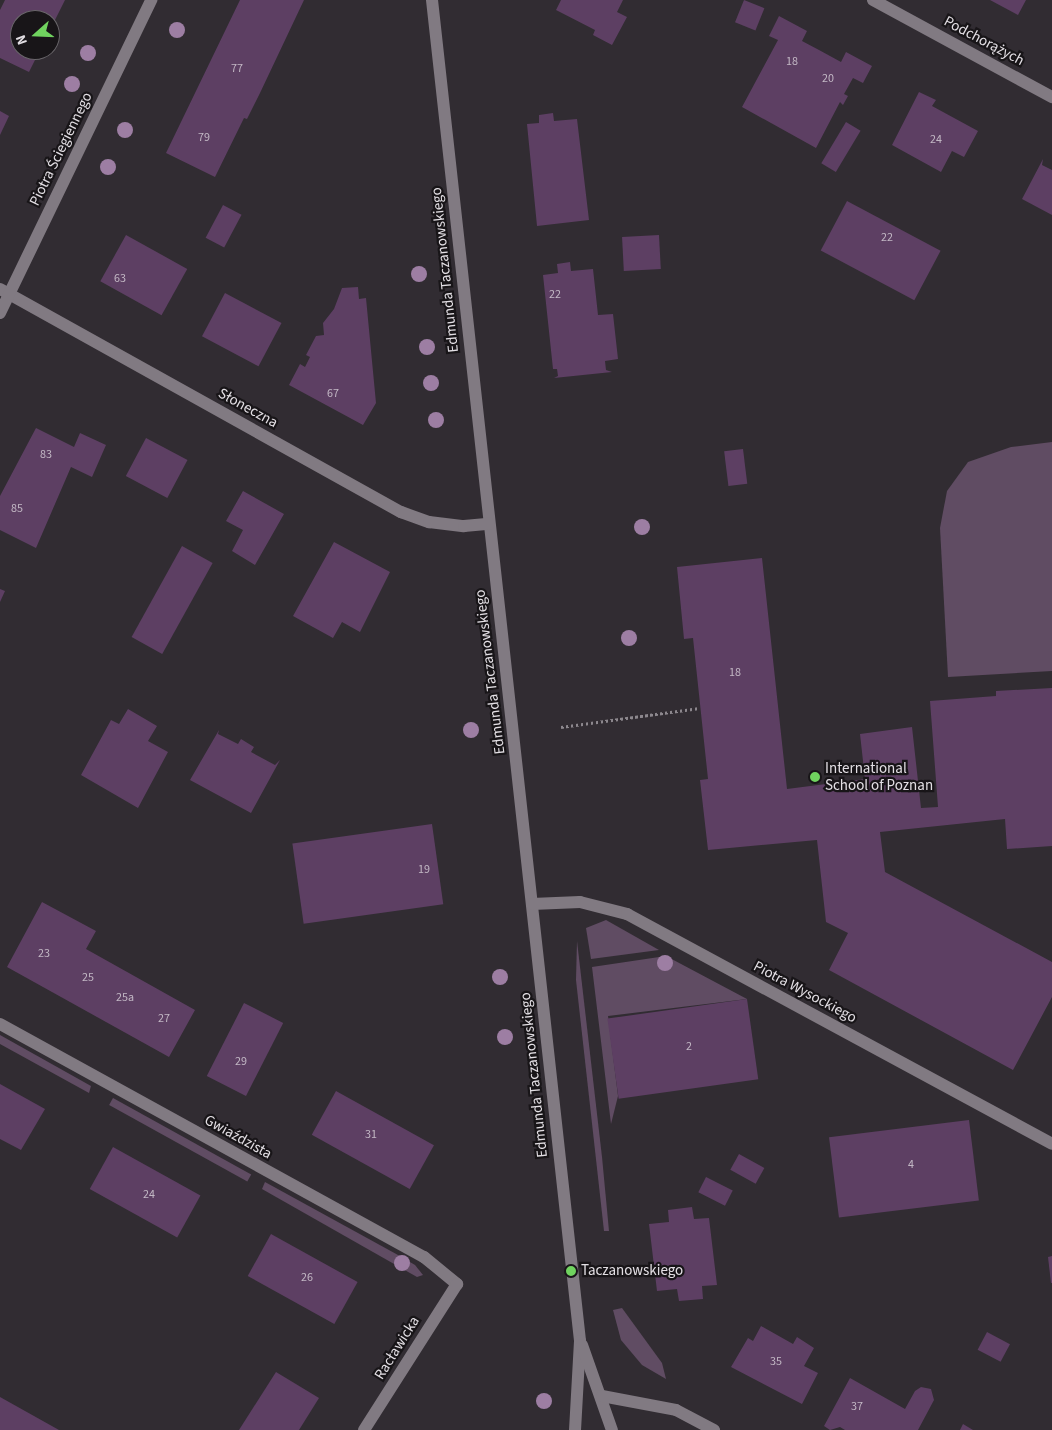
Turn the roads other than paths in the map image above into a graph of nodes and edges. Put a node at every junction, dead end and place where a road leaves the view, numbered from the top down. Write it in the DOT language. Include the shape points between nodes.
graph roads {
  1 [pos="151,0"];
  2 [pos="432,0"];
  3 [pos="873,0"];
  4 [pos="1052,97"];
  5 [pos="5,291"];
  6 [pos="0,313"];
  7 [pos="489,524"];
  8 [pos="532,904"];
  9 [pos="0,1024"];
  10 [pos="1052,1144"];
  11 [pos="457,1284"];
  12 [pos="580,1340"];
  13 [pos="602,1396"];
  14 [pos="364,1430"];
  15 [pos="575,1430"];
  16 [pos="612,1430"];
  17 [pos="714,1430"];
  1 -- 5 [label="street, Piotra Ściegiennego"];
  2 -- 7 [label="street, Edmunda Taczanowskiego"];
  3 -- 4 [label="street, Podchorążych"];
  5 -- 6 [label="street, Piotra Ściegiennego"];
  5 -- 7 [label="street, Słoneczna" via="401,512 430,522 464,526"];
  7 -- 8 [label="street, Edmunda Taczanowskiego"];
  8 -- 10 [label="street, Piotra Wysockiego" via="580,902 628,914"];
  8 -- 12 [label="street, Edmunda Taczanowskiego"];
  9 -- 11 [label="street, Gwiaździsta" via="424,1257"];
  11 -- 14 [label="street, Racławicka"];
  12 -- 13 [label="street, Edmunda Taczanowskiego"];
  12 -- 15 [label="street, Edmunda Taczanowskiego"];
  13 -- 16 [label="street, Edmunda Taczanowskiego"];
  13 -- 17 [label="street" via="676,1410"];
}
